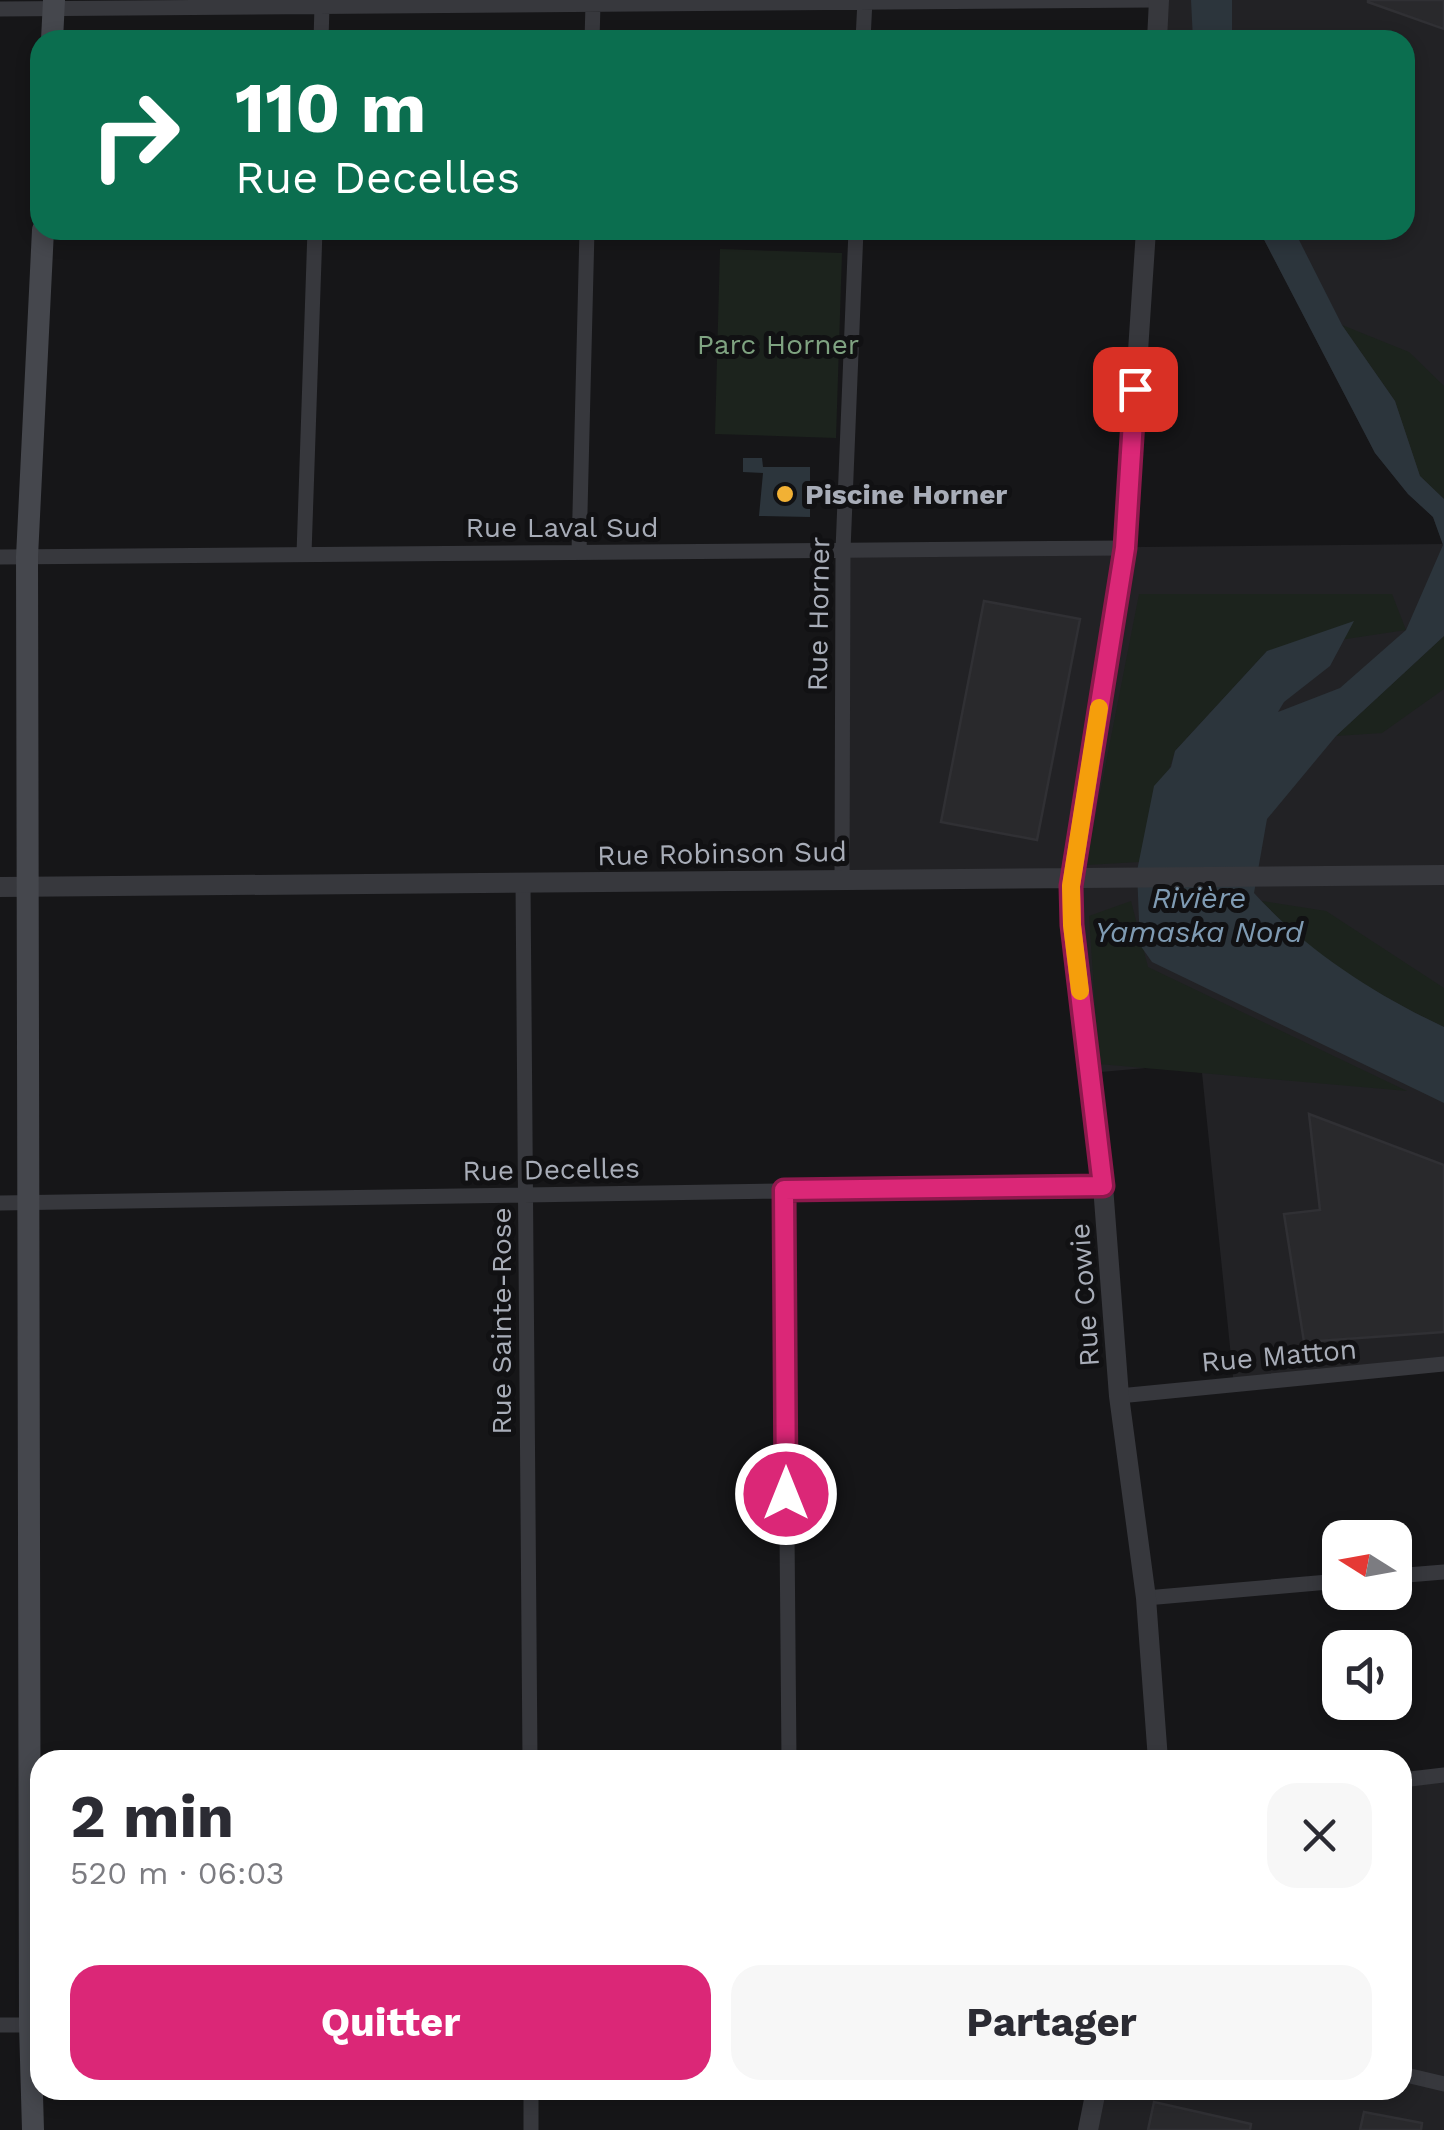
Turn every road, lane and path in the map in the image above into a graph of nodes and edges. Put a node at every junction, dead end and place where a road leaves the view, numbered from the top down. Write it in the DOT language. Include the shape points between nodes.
graph roads {
  1 [pos="1157,0"];
  2 [pos="865,1"];
  3 [pos="54,4"];
  4 [pos="593,4"];
  5 [pos="322,6"];
  6 [pos="0,8"];
  7 [pos="53,30"];
  8 [pos="321,30"];
  9 [pos="592,30"];
  10 [pos="864,30"];
  11 [pos="1157,30"];
  12 [pos="43,240"];
  13 [pos="315,240"];
  14 [pos="587,240"];
  15 [pos="856,240"];
  16 [pos="1145,240"];
  17 [pos="1125,548"];
  18 [pos="843,550"];
  19 [pos="579,552"];
  20 [pos="304,554"];
  21 [pos="0,557"];
  22 [pos="27,557"];
  23 [pos="1444,874"];
  24 [pos="1082,877"];
  25 [pos="842,880"];
  26 [pos="523,882"];
  27 [pos="0,887"];
  28 [pos="27,887"];
  29 [pos="1103,1186"];
  30 [pos="784,1190"];
  31 [pos="525,1194"];
  32 [pos="27,1202"];
  33 [pos="0,1203"];
  34 [pos="1444,1364"];
  35 [pos="1119,1396"];
  36 [pos="1444,1572"];
  37 [pos="1412,1575"];
  38 [pos="1322,1583"];
  39 [pos="1146,1598"];
  40 [pos="32,1750"];
  41 [pos="530,1750"];
  42 [pos="788,1750"];
  43 [pos="1157,1750"];
  44 [pos="1444,1776"];
  45 [pos="1412,1779"];
  46 [pos="0,2025"];
  47 [pos="30,2025"];
  48 [pos="1412,2076"];
  49 [pos="1444,2084"];
  50 [pos="34,2100"];
  51 [pos="532,2100"];
  52 [pos="1094,2100"];
  53 [pos="33,2130"];
  54 [pos="531,2130"];
  55 [pos="1088,2130"];
  1 -- 2 [label="street"];
  1 -- 11 [label="street"];
  2 -- 4 [label="street"];
  2 -- 10 [label="street"];
  3 -- 5 [label="street"];
  3 -- 6 [label="street"];
  3 -- 7 [label="main road"];
  4 -- 5 [label="street"];
  4 -- 9 [label="street"];
  5 -- 8 [label="street"];
  12 -- 22 [label="main road"];
  13 -- 20 [label="street"];
  14 -- 19 [label="street"];
  15 -- 18 [label="street, Rue Horner"];
  16 -- 17 [label="street, Rue Cowie"];
  17 -- 18 [label="street, Rue Laval Sud"];
  17 -- 24 [label="street, Rue Cowie"];
  18 -- 19 [label="street, Rue Laval Sud"];
  18 -- 25 [label="street, Rue Horner"];
  19 -- 20 [label="street, Rue Laval Sud"];
  20 -- 22 [label="street, Rue Laval Sud"];
  21 -- 22 [label="street, Rue Laval Sud"];
  22 -- 28 [label="main road"];
  23 -- 24 [label="street, Rue Robinson Sud"];
  24 -- 25 [label="street, Rue Robinson Sud"];
  24 -- 29 [label="street, Rue Cowie" via="1072,925"];
  25 -- 26 [label="street, Rue Robinson Sud"];
  26 -- 28 [label="street, Rue Robinson Sud"];
  26 -- 31 [label="street, Rue Sainte-Rose"];
  27 -- 28 [label="street, Rue Robinson Sud"];
  28 -- 32 [label="main road"];
  29 -- 30 [label="street, Rue Decelles"];
  29 -- 35 [label="street, Rue Cowie"];
  30 -- 31 [label="street, Rue Decelles"];
  30 -- 42 [label="street"];
  31 -- 32 [label="street, Rue Decelles"];
  31 -- 41 [label="street, Rue Sainte-Rose"];
  32 -- 33 [label="street, Rue Decelles"];
  32 -- 40 [label="main road"];
  34 -- 35 [label="street, Rue Matton"];
  35 -- 39 [label="street, Rue Cowie"];
  36 -- 37 [label="street"];
  38 -- 39 [label="street"];
  39 -- 43 [label="street, Rue Cowie"];
  44 -- 45 [label="street"];
  46 -- 47 [label="street"];
  48 -- 49 [label="street"];
  50 -- 53 [label="main road"];
  51 -- 54 [label="street"];
  52 -- 55 [label="street"];
}
